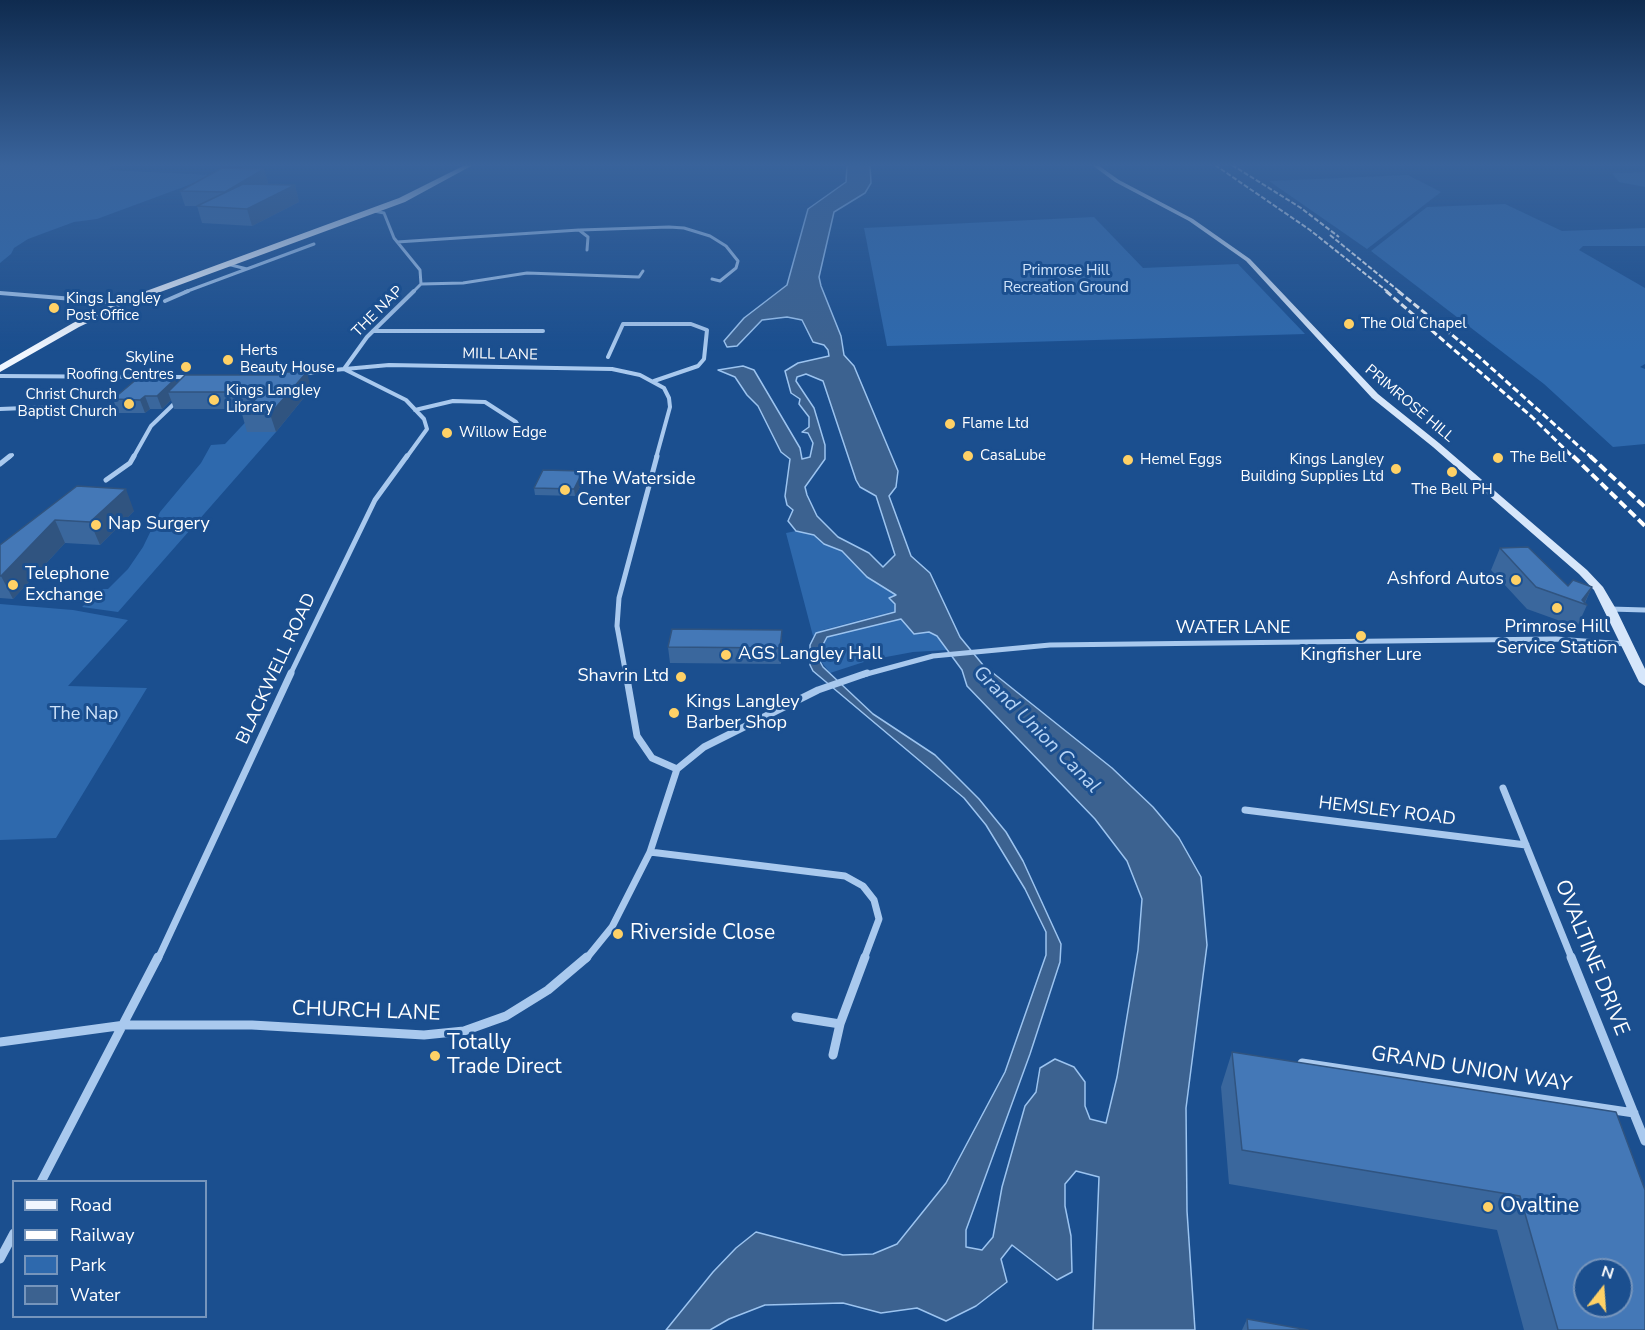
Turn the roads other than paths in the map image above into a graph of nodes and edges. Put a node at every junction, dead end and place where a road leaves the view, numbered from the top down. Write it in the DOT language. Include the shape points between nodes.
graph roads {
  1 [pos="329,227"];
  2 [pos="390,227"];
  3 [pos="667,227"];
  4 [pos="669,227"];
  5 [pos="1201,227"];
  6 [pos="579,230"];
  7 [pos="397,242"];
  8 [pos="314,244"];
  9 [pos="587,250"];
  10 [pos="227,264"];
  11 [pos="247,269"];
  12 [pos="643,271"];
  13 [pos="639,277"];
  14 [pos="712,279"];
  15 [pos="720,281"];
  16 [pos="728,282"];
  17 [pos="636,283"];
  18 [pos="422,285"];
  19 [pos="0,293"];
  20 [pos="165,301"];
  21 [pos="122,303"];
  22 [pos="373,331"];
  23 [pos="543,331"];
  24 [pos="608,357"];
  25 [pos="0,369"];
  26 [pos="344,369"];
  27 [pos="294,374"];
  28 [pos="0,376"];
  29 [pos="201,376"];
  30 [pos="150,377"];
  31 [pos="161,377"];
  32 [pos="654,381"];
  33 [pos="180,398"];
  34 [pos="50,406"];
  35 [pos="0,409"];
  36 [pos="415,410"];
  37 [pos="522,430"];
  38 [pos="12,455"];
  39 [pos="0,464"];
  40 [pos="106,480"];
  41 [pos="1610,609"];
  42 [pos="1645,610"];
  43 [pos="1627,644"];
  44 [pos="1645,682"];
  45 [pos="677,769"];
  46 [pos="1503,788"];
  47 [pos="1245,810"];
  48 [pos="1526,845"];
  49 [pos="650,852"];
  50 [pos="796,1017"];
  51 [pos="840,1024"];
  52 [pos="125,1025"];
  53 [pos="0,1042"];
  54 [pos="833,1056"];
  55 [pos="1302,1063"];
  56 [pos="1634,1113"];
  57 [pos="1645,1141"];
  58 [pos="42,1180"];
  59 [pos="12,1237"];
  60 [pos="0,1259"];
  1 -- 10 [label="main road"];
  2 -- 7 [label="street"];
  3 -- 6 [label="street"];
  4 -- 15 [label="street" via="704,234 726,246 738,261 736,268"];
  5 -- 41 [label="street, PRIMROSE HILL" via="1260,270 1375,396 1567,557 1599,589"];
  6 -- 7 [label="street"];
  6 -- 9 [label="street" via="588,237"];
  7 -- 18 [label="street" via="420,270"];
  8 -- 11 [label="street"];
  10 -- 11 [label="street"];
  10 -- 21 [label="main road"];
  11 -- 20 [label="street"];
  12 -- 13 [label="street"];
  13 -- 17 [label="street"];
  13 -- 18 [label="street" via="527,273"];
  14 -- 15 [label="street"];
  15 -- 16 [label="street"];
  18 -- 22 [label="street, THE NAP"];
  19 -- 21 [label="street"];
  21 -- 25 [label="main road"];
  22 -- 23 [label="street"];
  22 -- 26 [label="street, THE NAP"];
  24 -- 32 [label="street" via="624,322 691,324 707,330 704,359 698,366"];
  26 -- 27 [label="street"];
  26 -- 32 [label="street, MILL LANE" via="389,365 612,369"];
  26 -- 36 [label="street" via="391,390"];
  28 -- 30 [label="street"];
  29 -- 31 [label="street"];
  32 -- 45 [label="street" via="664,388 670,406 619,598 617,626 637,736 652,758"];
  33 -- 40 [label="street" via="152,426 130,463"];
  34 -- 35 [label="street"];
  36 -- 37 [label="street" via="453,401 485,402"];
  36 -- 52 [label="street, BLACKWELL ROAD" via="427,429 370,511"];
  38 -- 39 [label="street"];
  41 -- 42 [label="street"];
  41 -- 43 [label="street, PRIMROSE HILL"];
  43 -- 44 [label="street, PRIMROSE HILL"];
  43 -- 45 [label="street, WATER LANE" via="1556,639 1050,645 933,656 818,690 704,747"];
  45 -- 49 [label="street, CHURCH LANE"];
  46 -- 48 [label="street, OVALTINE DRIVE"];
  47 -- 48 [label="street, HEMSLEY ROAD"];
  48 -- 56 [label="street, OVALTINE DRIVE"];
  49 -- 51 [label="street" via="845,876 863,886 874,900 879,919"];
  49 -- 52 [label="street, CHURCH LANE" via="612,927 585,960 548,990 506,1016 464,1031 424,1035 252,1025"];
  50 -- 51 [label="street"];
  51 -- 54 [label="street"];
  52 -- 53 [label="street, CHURCH LANE"];
  52 -- 58 [label="street"];
  55 -- 56 [label="street, GRAND UNION WAY"];
  56 -- 57 [label="street, OVALTINE DRIVE"];
  59 -- 60 [label="street"];
}
